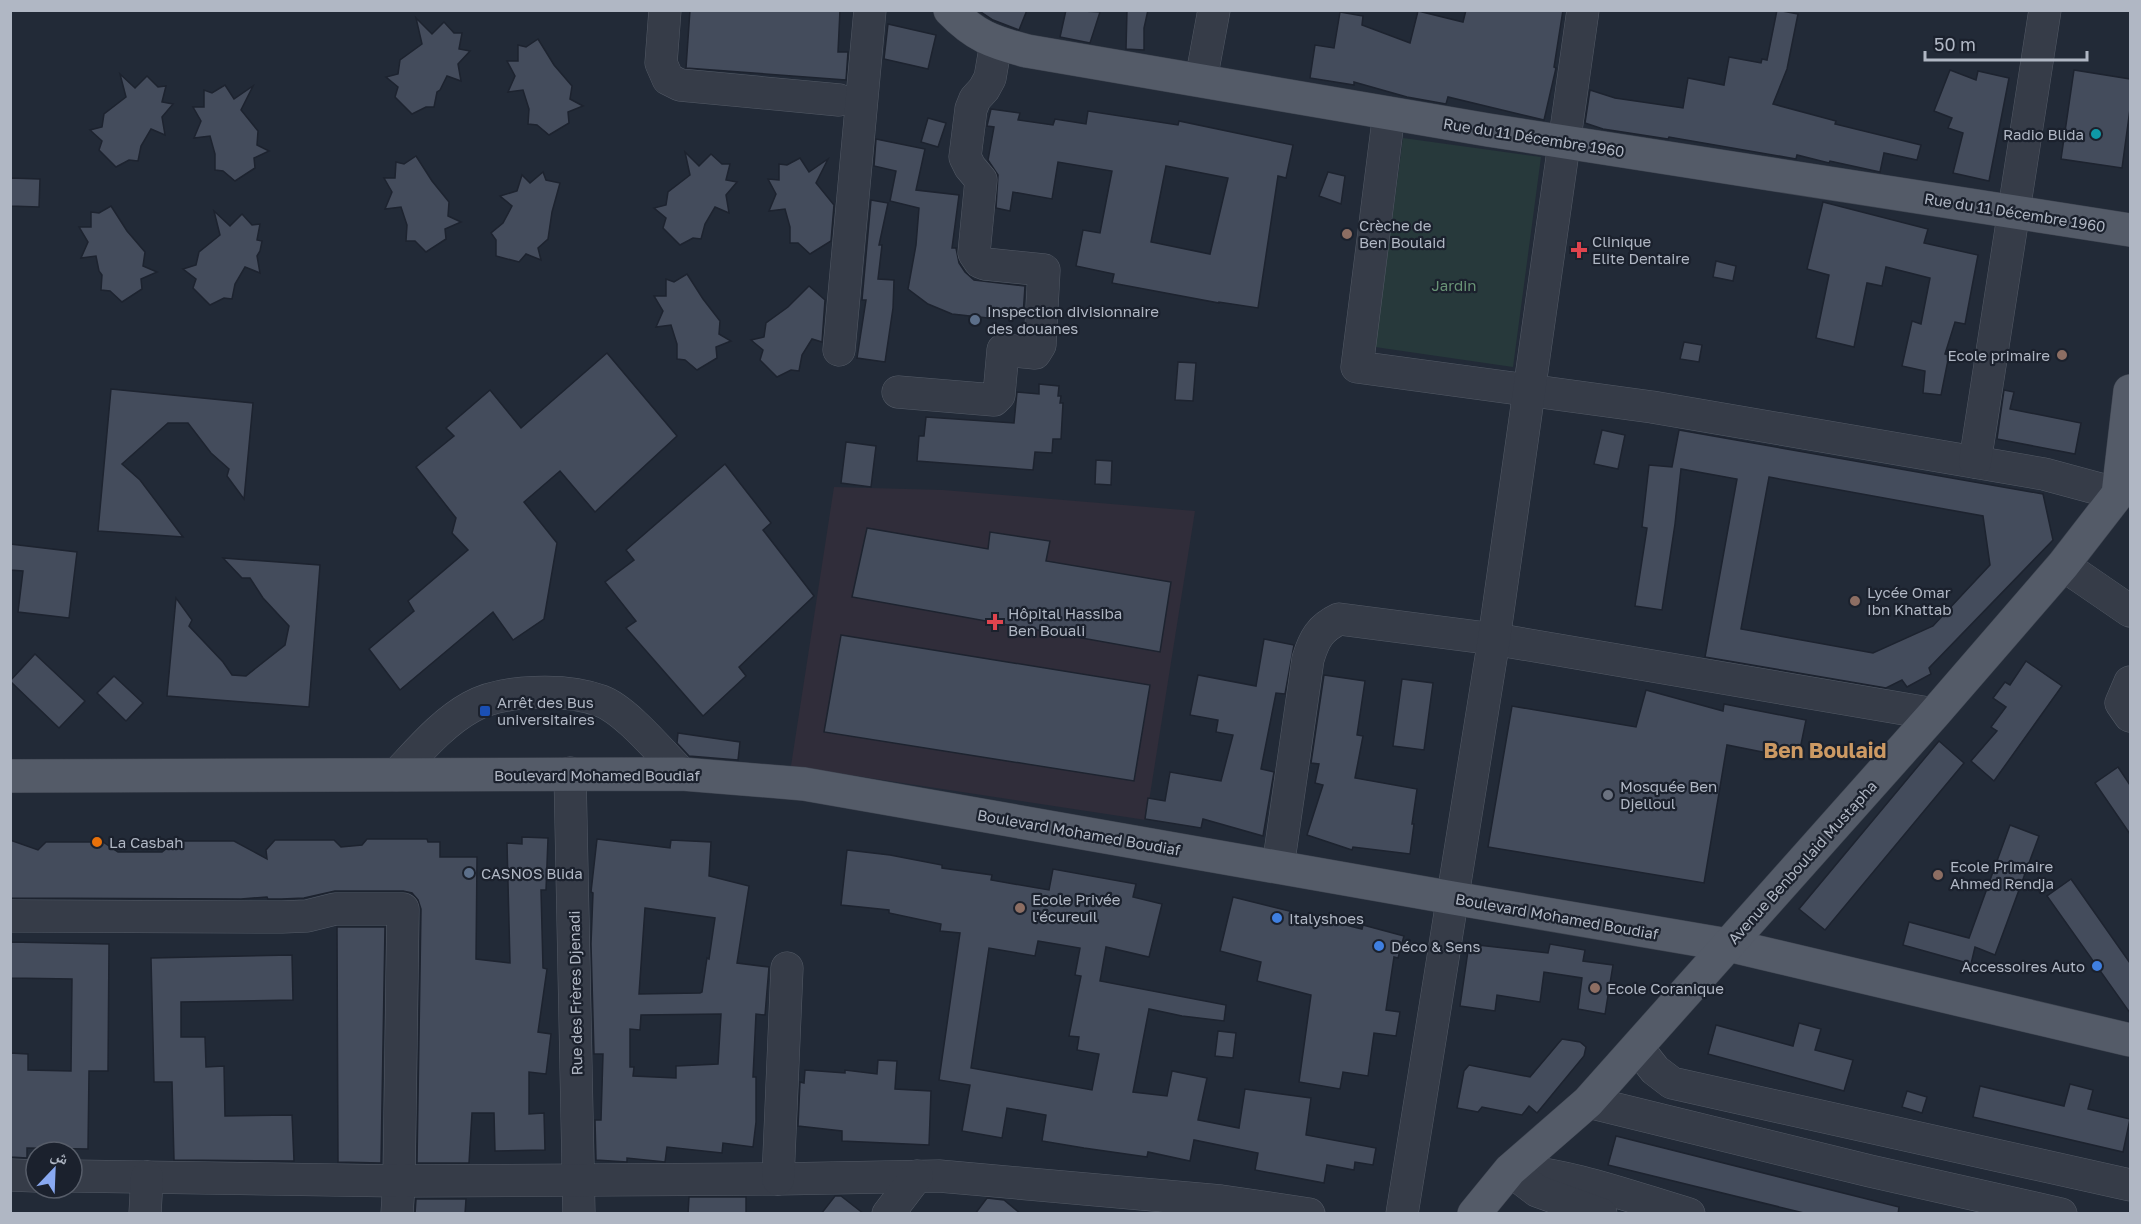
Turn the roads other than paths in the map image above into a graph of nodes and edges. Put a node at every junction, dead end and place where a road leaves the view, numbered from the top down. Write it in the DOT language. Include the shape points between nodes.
graph roads {
  1 [pos="665,10"];
  2 [pos="870,10"];
  3 [pos="950,10"];
  4 [pos="1214,10"];
  5 [pos="1583,10"];
  6 [pos="2045,10"];
  7 [pos="996,43"];
  8 [pos="1201,80"];
  9 [pos="839,100"];
  10 [pos="1389,113"];
  11 [pos="1563,141"];
  12 [pos="2013,212"];
  13 [pos="2130,230"];
  14 [pos="839,350"];
  15 [pos="1528,390"];
  16 [pos="2130,391"];
  17 [pos="898,392"];
  18 [pos="1975,462"];
  19 [pos="2118,494"];
  20 [pos="2063,565"];
  21 [pos="2130,611"];
  22 [pos="1494,639"];
  23 [pos="2130,682"];
  24 [pos="1934,714"];
  25 [pos="2130,716"];
  26 [pos="570,773"];
  27 [pos="682,774"];
  28 [pos="396,775"];
  29 [pos="10,776"];
  30 [pos="1278,867"];
  31 [pos="1453,898"];
  32 [pos="10,916"];
  33 [pos="1728,945"];
  34 [pos="787,968"];
  35 [pos="2130,1040"];
  36 [pos="1637,1047"];
  37 [pos="1588,1102"];
  38 [pos="1510,1170"];
  39 [pos="84,1176"];
  40 [pos="917,1176"];
  41 [pos="147,1177"];
  42 [pos="778,1179"];
  43 [pos="579,1181"];
  44 [pos="399,1182"];
  45 [pos="2130,1185"];
  46 [pos="1082,1206"];
  47 [pos="145,1214"];
  48 [pos="397,1214"];
  49 [pos="579,1214"];
  50 [pos="888,1214"];
  51 [pos="1309,1214"];
  52 [pos="1402,1214"];
  53 [pos="1474,1214"];
  54 [pos="1601,1214"];
  55 [pos="1689,1214"];
  56 [pos="2061,1214"];
  1 -- 9 [label="street" via="661,63 668,79 680,85"];
  2 -- 14 [label="street"];
  3 -- 7 [label="main road, Rue du 11 Décembre 1960" via="967,27"];
  4 -- 8 [label="street"];
  5 -- 11 [label="street"];
  6 -- 12 [label="street"];
  7 -- 8 [label="main road, Rue du 11 Décembre 1960"];
  7 -- 17 [label="street" via="990,78 971,109 965,157 981,180 974,253 985,264 1044,270 1040,345 1035,353 1003,350 999,395 994,400"];
  8 -- 10 [label="main road, Rue du 11 Décembre 1960"];
  10 -- 11 [label="main road, Rue du 11 Décembre 1960"];
  10 -- 15 [label="street" via="1357,366"];
  11 -- 12 [label="main road, Rue du 11 Décembre 1960"];
  11 -- 15 [label="street"];
  12 -- 13 [label="main road, Rue du 11 Décembre 1960"];
  12 -- 18 [label="street"];
  15 -- 18 [label="street"];
  15 -- 22 [label="street"];
  16 -- 19 [label="main road"];
  18 -- 19 [label="street" via="2044,474"];
  19 -- 20 [label="main road, Avenue Benboulaid Mustapha"];
  20 -- 21 [label="street"];
  20 -- 24 [label="main road, Avenue Benboulaid Mustapha"];
  22 -- 24 [label="street"];
  22 -- 30 [label="street" via="1339,619 1326,625 1313,640 1308,658"];
  22 -- 31 [label="street"];
  23 -- 25 [label="street" via="2121,703"];
  24 -- 33 [label="main road, Avenue Benboulaid Mustapha"];
  26 -- 27 [label="main road, Boulevard Mohamed Boudiaf"];
  26 -- 28 [label="main road, Boulevard Mohamed Boudiaf"];
  26 -- 43 [label="street, Rue des Frères Djenadi"];
  27 -- 28 [label="street" via="620,713 601,701 554,691 507,695 472,706 435,735"];
  27 -- 30 [label="main road, Boulevard Mohamed Boudiaf" via="804,784"];
  28 -- 29 [label="main road, Boulevard Mohamed Boudiaf"];
  30 -- 31 [label="main road, Boulevard Mohamed Boudiaf"];
  31 -- 33 [label="main road, Boulevard Mohamed Boudiaf"];
  31 -- 52 [label="street"];
  32 -- 44 [label="street" via="282,917 335,909 403,909"];
  33 -- 35 [label="main road, Boulevard Mohamed Boudiaf"];
  33 -- 36 [label="main road, Avenue Benboulaid Mustapha"];
  34 -- 42 [label="street"];
  36 -- 37 [label="main road, Avenue Benboulaid Mustapha"];
  36 -- 45 [label="street" via="1654,1070 1672,1083"];
  37 -- 38 [label="main road, Avenue Benboulaid Mustapha"];
  37 -- 56 [label="street"];
  38 -- 53 [label="main road, Avenue Benboulaid Mustapha"];
  38 -- 54 [label="street" via="1536,1191"];
  38 -- 55 [label="street" via="1569,1179"];
  39 -- 41 [label="street"];
  40 -- 42 [label="street"];
  40 -- 46 [label="street" via="939,1176"];
  40 -- 50 [label="street"];
  41 -- 44 [label="street"];
  41 -- 47 [label="street"];
  42 -- 43 [label="street"];
  43 -- 44 [label="street"];
  43 -- 49 [label="street, Rue des Frères Djenadi"];
  44 -- 48 [label="street"];
  46 -- 51 [label="street" via="1221,1201"];
}
